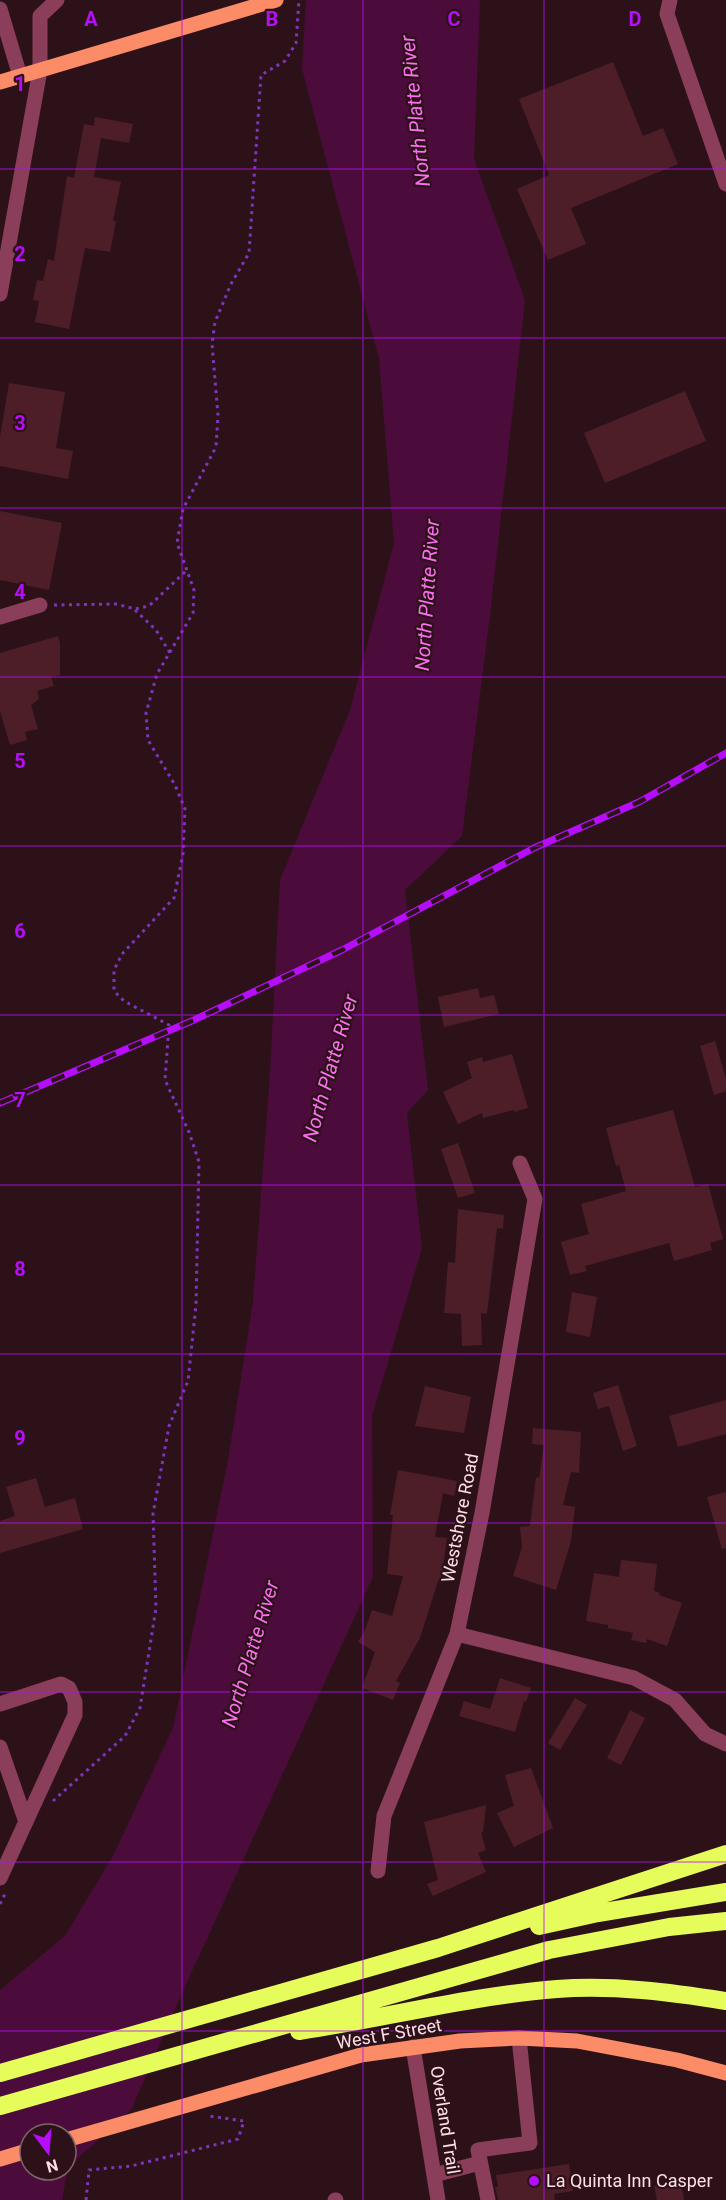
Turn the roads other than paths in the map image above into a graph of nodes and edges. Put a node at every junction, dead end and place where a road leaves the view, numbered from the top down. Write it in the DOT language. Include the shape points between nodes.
graph roads {
  1 [pos="57,0"];
  2 [pos="276,0"];
  3 [pos="670,0"];
  4 [pos="0,9"];
  5 [pos="40,70"];
  6 [pos="20,76"];
  7 [pos="0,82"];
  8 [pos="726,184"];
  9 [pos="7,221"];
  10 [pos="0,294"];
  11 [pos="40,605"];
  12 [pos="0,617"];
  13 [pos="520,1163"];
  14 [pos="457,1634"];
  15 [pos="0,1704"];
  16 [pos="726,1744"];
  17 [pos="0,1747"];
  18 [pos="3,1767"];
  19 [pos="26,1822"];
  20 [pos="726,1854"];
  21 [pos="378,1871"];
  22 [pos="3,1878"];
  23 [pos="726,1892"];
  24 [pos="726,1921"];
  25 [pos="438,1948"];
  26 [pos="726,2001"];
  27 [pos="519,2038"];
  28 [pos="226,2043"];
  29 [pos="413,2047"];
  30 [pos="0,2073"];
  31 [pos="726,2073"];
  32 [pos="0,2106"];
  33 [pos="78,2137"];
  34 [pos="18,2154"];
  35 [pos="0,2159"];
  36 [pos="480,2163"];
  37 [pos="434,2175"];
  38 [pos="438,2200"];
  39 [pos="488,2200"];
  1 -- 5 [label="street" via="40,16"];
  2 -- 5 [label="main road"];
  3 -- 8 [label="street" via="667,14"];
  4 -- 6 [label="street"];
  5 -- 6 [label="main road"];
  5 -- 9 [label="street"];
  6 -- 7 [label="main road"];
  9 -- 10 [label="street"];
  11 -- 12 [label="street"];
  13 -- 14 [label="street, Westshore Road" via="535,1199 482,1513"];
  14 -- 16 [label="street" via="634,1678 675,1700 705,1734"];
  14 -- 21 [label="street, Westshore Road" via="384,1816"];
  15 -- 19 [label="street" via="61,1684 69,1688 75,1702 75,1715"];
  17 -- 18 [label="street"];
  18 -- 19 [label="street"];
  19 -- 22 [label="street"];
  20 -- 25 [label="highway"];
  23 -- 25 [label="highway" via="598,1913"];
  24 -- 28 [label="highway" via="669,1927 549,1950"];
  25 -- 30 [label="highway"];
  26 -- 28 [label="highway" via="673,1992 559,1989 471,2000"];
  27 -- 29 [label="main road, West F Street"];
  27 -- 31 [label="main road, West F Street" via="609,2046"];
  27 -- 36 [label="street" via="530,2143 478,2150"];
  28 -- 32 [label="highway"];
  29 -- 33 [label="main road, West F Street" via="361,2055"];
  29 -- 37 [label="street, Overland Trail"];
  34 -- 35 [label="main road"];
  36 -- 37 [label="street"];
  36 -- 39 [label="street"];
  37 -- 38 [label="street, Overland Trail"];
}
